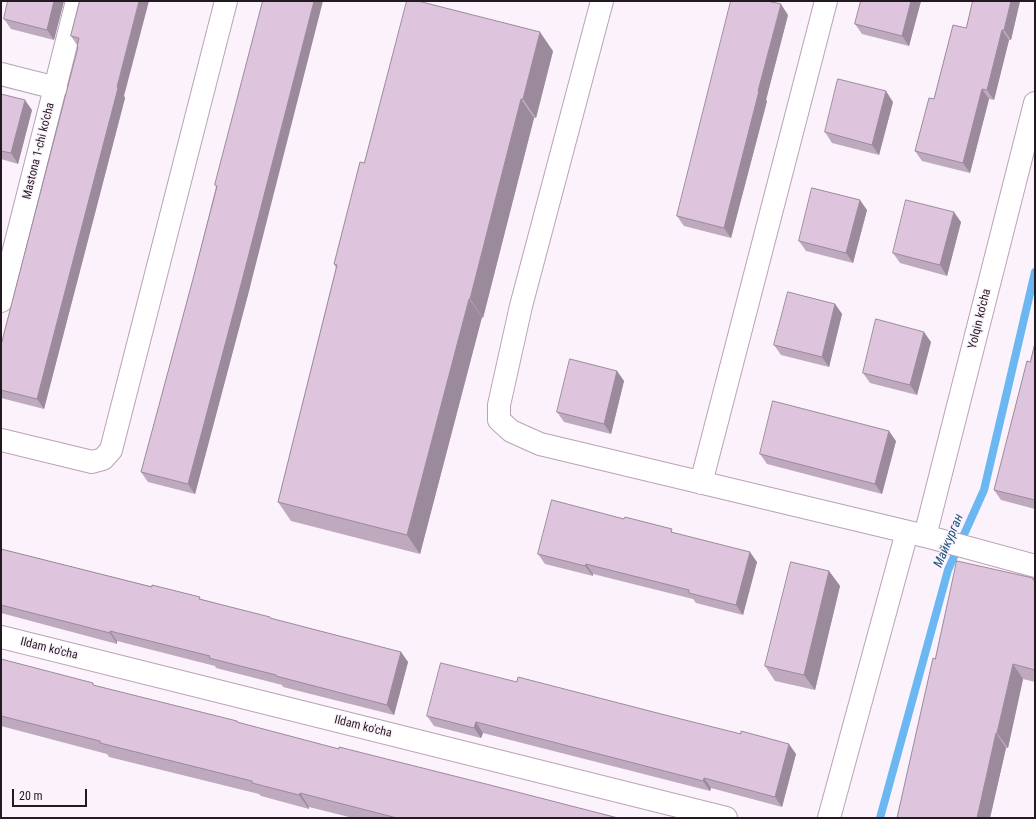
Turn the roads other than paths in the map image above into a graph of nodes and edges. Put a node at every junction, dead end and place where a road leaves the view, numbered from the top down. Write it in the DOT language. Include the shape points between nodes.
graph roads {
  1 [pos="78,1"];
  2 [pos="226,1"];
  3 [pos="602,1"];
  4 [pos="826,1"];
  5 [pos="1,74"];
  6 [pos="56,88"];
  7 [pos="1035,103"];
  8 [pos="1,301"];
  9 [pos="1,440"];
  10 [pos="701,483"];
  11 [pos="916,534"];
  12 [pos="1035,566"];
  13 [pos="1,637"];
  14 [pos="726,818"];
  15 [pos="829,818"];
  1 -- 6 [label="street, Mastona 1-chi ko'cha"];
  2 -- 9 [label="street" via="111,450 103,459 92,462"];
  3 -- 10 [label="street" via="522,306 499,404 499,420 511,431 540,444"];
  4 -- 10 [label="street"];
  5 -- 6 [label="street"];
  6 -- 8 [label="street, Mastona 1-chi ko'cha"];
  7 -- 11 [label="street, Yolqin ko'cha"];
  10 -- 11 [label="street"];
  11 -- 12 [label="street"];
  11 -- 15 [label="street, Yolqin ko'cha"];
  13 -- 14 [label="street, Ildam ko'cha"];
}
